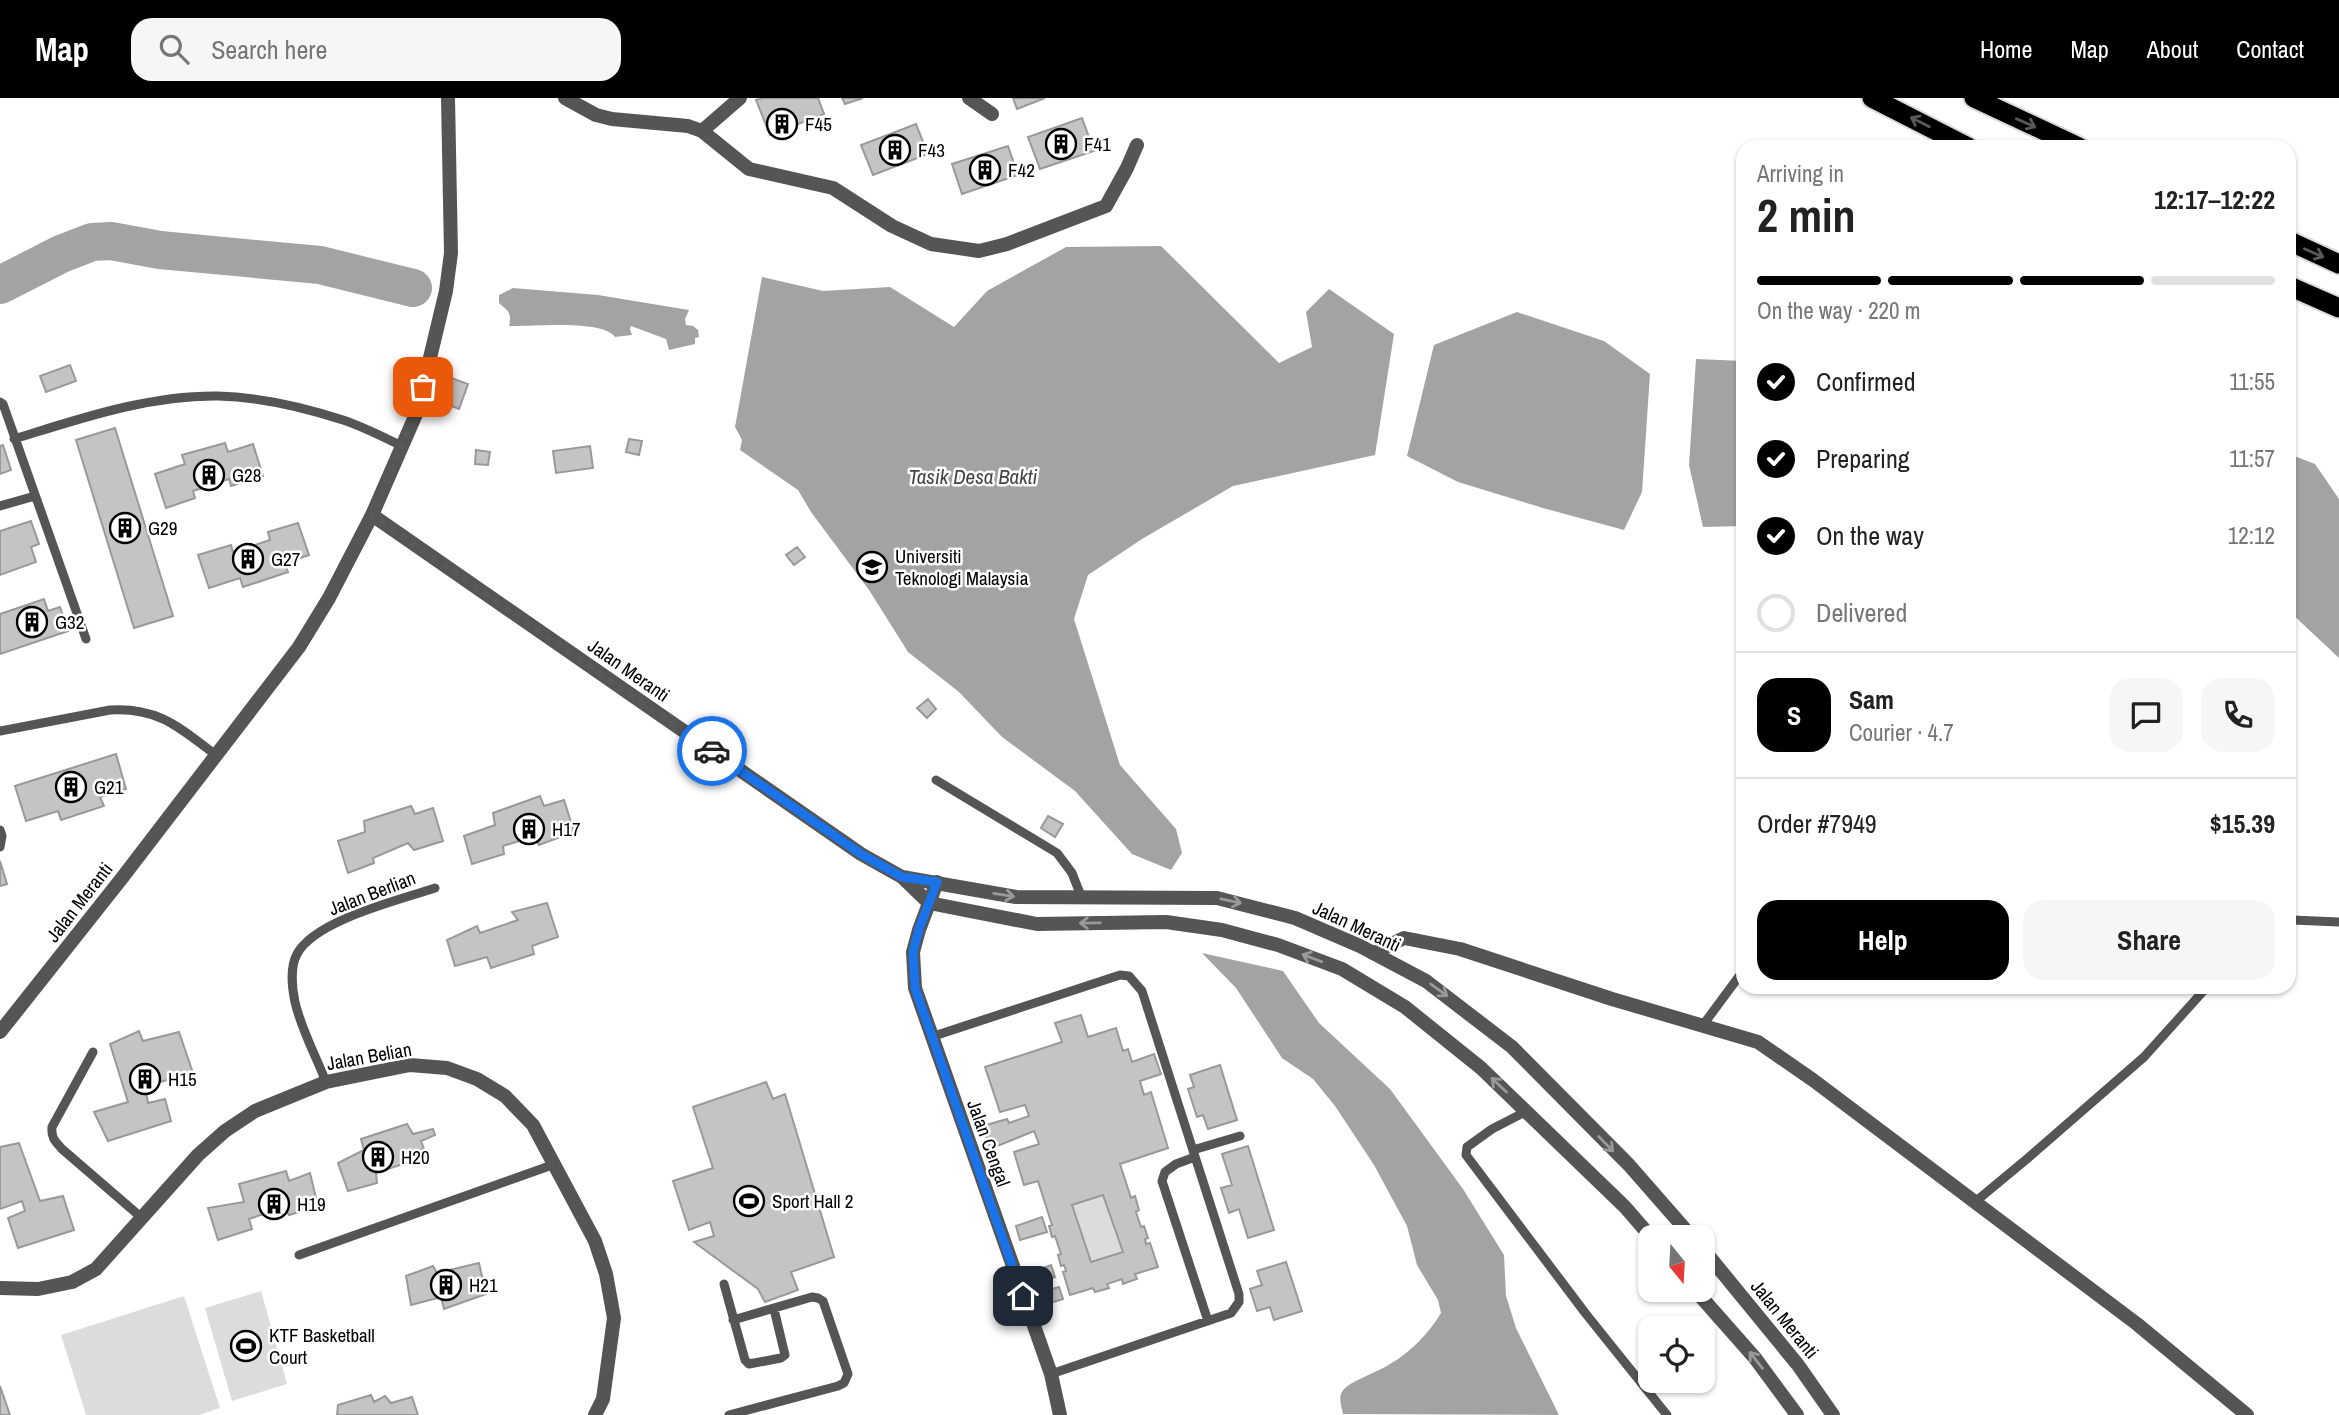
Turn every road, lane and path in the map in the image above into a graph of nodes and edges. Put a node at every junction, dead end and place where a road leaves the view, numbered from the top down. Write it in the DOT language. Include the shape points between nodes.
graph roads {
  1 [pos="448,98"];
  2 [pos="565,98"];
  3 [pos="740,98"];
  4 [pos="969,98"];
  5 [pos="1872,98"];
  6 [pos="1974,98"];
  7 [pos="992,114"];
  8 [pos="702,131"];
  9 [pos="1954,140"];
  10 [pos="2064,140"];
  11 [pos="1137,145"];
  12 [pos="2296,245"];
  13 [pos="2339,264"];
  14 [pos="2296,289"];
  15 [pos="2339,307"];
  16 [pos="0,402"];
  17 [pos="14,439"];
  18 [pos="402,446"];
  19 [pos="35,496"];
  20 [pos="0,506"];
  21 [pos="372,515"];
  22 [pos="86,639"];
  23 [pos="0,731"];
  24 [pos="217,755"];
  25 [pos="936,780"];
  26 [pos="0,830"];
  27 [pos="0,847"];
  28 [pos="902,877"];
  29 [pos="937,882"];
  30 [pos="435,888"];
  31 [pos="1081,896"];
  32 [pos="929,903"];
  33 [pos="2296,920"];
  34 [pos="2339,922"];
  35 [pos="1373,953"];
  36 [pos="1736,980"];
  37 [pos="2201,994"];
  38 [pos="1703,1025"];
  39 [pos="0,1032"];
  40 [pos="931,1037"];
  41 [pos="93,1052"];
  42 [pos="326,1082"];
  43 [pos="1527,1111"];
  44 [pos="1240,1136"];
  45 [pos="1194,1153"];
  46 [pos="555,1164"];
  47 [pos="1975,1202"];
  48 [pos="142,1218"];
  49 [pos="1641,1225"];
  50 [pos="1681,1225"];
  51 [pos="299,1255"];
  52 [pos="1715,1264"];
  53 [pos="724,1284"];
  54 [pos="0,1288"];
  55 [pos="1706,1302"];
  56 [pos="774,1309"];
  57 [pos="733,1320"];
  58 [pos="1208,1321"];
  59 [pos="1051,1374"];
  60 [pos="595,1415"];
  61 [pos="729,1415"];
  62 [pos="1060,1415"];
  63 [pos="1667,1415"];
  64 [pos="1797,1415"];
  65 [pos="1833,1415"];
  66 [pos="2247,1415"];
  1 -- 18 [label="street, Jalan Meranti" via="451,253 446,291 417,412"];
  2 -- 8 [label="street" via="612,119"];
  3 -- 8 [label="street"];
  4 -- 7 [label="street"];
  9 -- 5 [label="highway, one-way"];
  6 -- 10 [label="highway, one-way"];
  8 -- 11 [label="street" via="749,169 833,188 892,226 931,244 979,251 1106,206"];
  12 -- 13 [label="highway, one-way"];
  14 -- 15 [label="highway"];
  16 -- 17 [label="lane"];
  17 -- 18 [label="lane" via="132,405 218,396 300,408 346,421"];
  17 -- 19 [label="lane"];
  18 -- 21 [label="street, Jalan Meranti"];
  19 -- 20 [label="lane"];
  19 -- 22 [label="lane"];
  21 -- 24 [label="street, Jalan Meranti" via="299,647"];
  21 -- 28 [label="street, Jalan Meranti" via="861,854"];
  23 -- 24 [label="lane" via="126,709 166,719"];
  24 -- 39 [label="street, Jalan Meranti"];
  25 -- 31 [label="lane" via="1057,853"];
  26 -- 27 [label="lane"];
  28 -- 29 [label="street, Jalan Meranti"];
  28 -- 32 [label="street, Jalan Meranti"];
  29 -- 31 [label="street, Jalan Meranti, one-way" via="1016,897"];
  29 -- 32 [label="street, Jalan Cengal"];
  30 -- 42 [label="lane, Jalan Berlian" via="343,919 309,937 296,956 292,979 296,1003"];
  31 -- 35 [label="street, Jalan Meranti, one-way" via="1217,898 1295,918"];
  32 -- 40 [label="street, Jalan Cengal" via="913,952 915,988"];
  43 -- 32 [label="street, one-way" via="1405,1007 1342,970 1278,945 1166,922 1037,924"];
  33 -- 34 [label="lane"];
  35 -- 38 [label="street" via="1404,938 1460,948"];
  35 -- 50 [label="street, Jalan Meranti, one-way" via="1426,981 1512,1047"];
  36 -- 38 [label="lane"];
  37 -- 47 [label="lane" via="2144,1056"];
  38 -- 47 [label="street" via="1758,1041"];
  40 -- 45 [label="lane" via="1120,975 1129,976 1142,991"];
  40 -- 59 [label="street, Jalan Cengal"];
  41 -- 48 [label="lane" via="52,1134 62,1149"];
  42 -- 46 [label="street, Jalan Belian" via="410,1065 447,1068 505,1096 533,1125"];
  42 -- 48 [label="street, Jalan Belian" via="255,1111 225,1131"];
  43 -- 49 [label="street"];
  43 -- 63 [label="lane" via="1467,1147 1466,1155"];
  44 -- 45 [label="lane"];
  45 -- 58 [label="lane" via="1162,1177"];
  45 -- 58 [label="lane" via="1239,1294 1231,1313"];
  46 -- 51 [label="lane"];
  46 -- 60 [label="street, Jalan Belian" via="595,1241 614,1318 603,1399"];
  47 -- 66 [label="street" via="2137,1324"];
  48 -- 54 [label="street, Jalan Belian" via="96,1269 72,1282 38,1289"];
  52 -- 65 [label="street, Jalan Meranti"];
  53 -- 57 [label="lane"];
  64 -- 55 [label="street, one-way"];
  56 -- 57 [label="lane"];
  56 -- 57 [label="lane" via="785,1353 781,1358 749,1364"];
  56 -- 61 [label="lane" via="812,1297 822,1301 848,1379 805,1396"];
  58 -- 59 [label="lane"];
  59 -- 62 [label="street, Jalan Cengal"];
}
